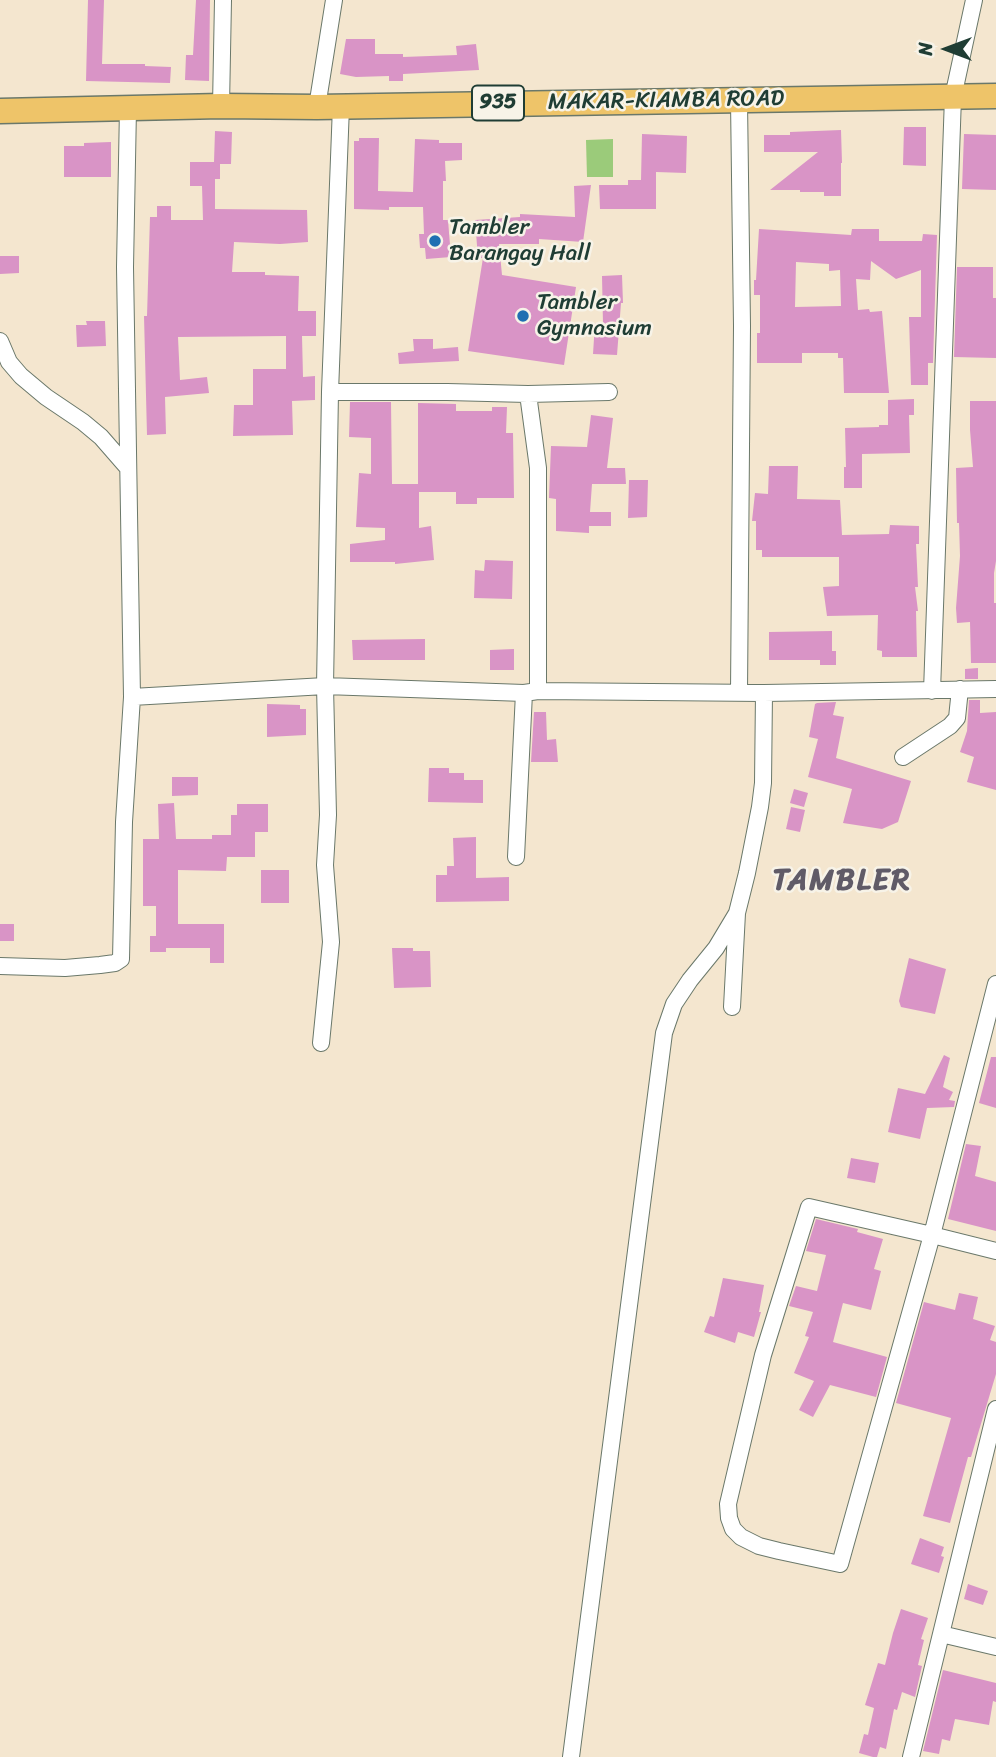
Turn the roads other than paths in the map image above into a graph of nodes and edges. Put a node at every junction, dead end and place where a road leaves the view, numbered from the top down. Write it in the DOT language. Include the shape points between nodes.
graph roads {
  1 [pos="223,0"];
  2 [pos="334,0"];
  3 [pos="974,0"];
  4 [pos="996,96"];
  5 [pos="953,97"];
  6 [pos="739,101"];
  7 [pos="221,106"];
  8 [pos="329,107"];
  9 [pos="128,108"];
  10 [pos="0,111"];
  11 [pos="0,341"];
  12 [pos="330,392"];
  13 [pos="609,392"];
  14 [pos="528,394"];
  15 [pos="128,468"];
  16 [pos="325,686"];
  17 [pos="960,689"];
  18 [pos="996,689"];
  19 [pos="932,691"];
  20 [pos="531,692"];
  21 [pos="739,692"];
  22 [pos="764,693"];
  23 [pos="132,697"];
  24 [pos="903,757"];
  25 [pos="516,857"];
  26 [pos="737,913"];
  27 [pos="0,966"];
  28 [pos="996,984"];
  29 [pos="732,1007"];
  30 [pos="321,1042"];
  31 [pos="932,1235"];
  32 [pos="996,1251"];
  33 [pos="996,1409"];
  34 [pos="941,1634"];
  35 [pos="996,1647"];
  36 [pos="571,1757"];
  37 [pos="911,1757"];
  1 -- 7 [label="street"];
  2 -- 8 [label="street"];
  3 -- 5 [label="street"];
  4 -- 5 [label="main road, MAKAR-KIAMBA ROAD / 935"];
  5 -- 6 [label="main road, MAKAR-KIAMBA ROAD / 935"];
  5 -- 19 [label="street"];
  6 -- 8 [label="main road, MAKAR-KIAMBA ROAD / 935"];
  6 -- 21 [label="street"];
  7 -- 8 [label="main road, MAKAR-KIAMBA ROAD / 935"];
  7 -- 9 [label="main road, MAKAR-KIAMBA ROAD / 935"];
  8 -- 12 [label="street"];
  9 -- 10 [label="main road, MAKAR-KIAMBA ROAD / 935"];
  9 -- 15 [label="street"];
  11 -- 15 [label="street" via="21,376 101,437"];
  12 -- 14 [label="street"];
  12 -- 16 [label="street"];
  13 -- 14 [label="street"];
  14 -- 20 [label="street" via="538,468"];
  15 -- 23 [label="street"];
  16 -- 20 [label="street"];
  16 -- 23 [label="street"];
  16 -- 30 [label="street" via="325,865 331,942"];
  17 -- 18 [label="street"];
  17 -- 19 [label="street"];
  17 -- 24 [label="street" via="957,718"];
  19 -- 22 [label="street"];
  20 -- 21 [label="street"];
  20 -- 25 [label="street"];
  21 -- 22 [label="street"];
  22 -- 26 [label="street" via="760,807"];
  23 -- 27 [label="street" via="121,959 65,968"];
  26 -- 29 [label="street"];
  26 -- 36 [label="street" via="674,1004 664,1033"];
  28 -- 31 [label="street"];
  31 -- 31 [label="street" via="809,1207 763,1355 728,1504 733,1529 741,1537 760,1546 840,1564"];
  31 -- 32 [label="street"];
  33 -- 34 [label="street"];
  34 -- 35 [label="street"];
  34 -- 37 [label="street"];
}
